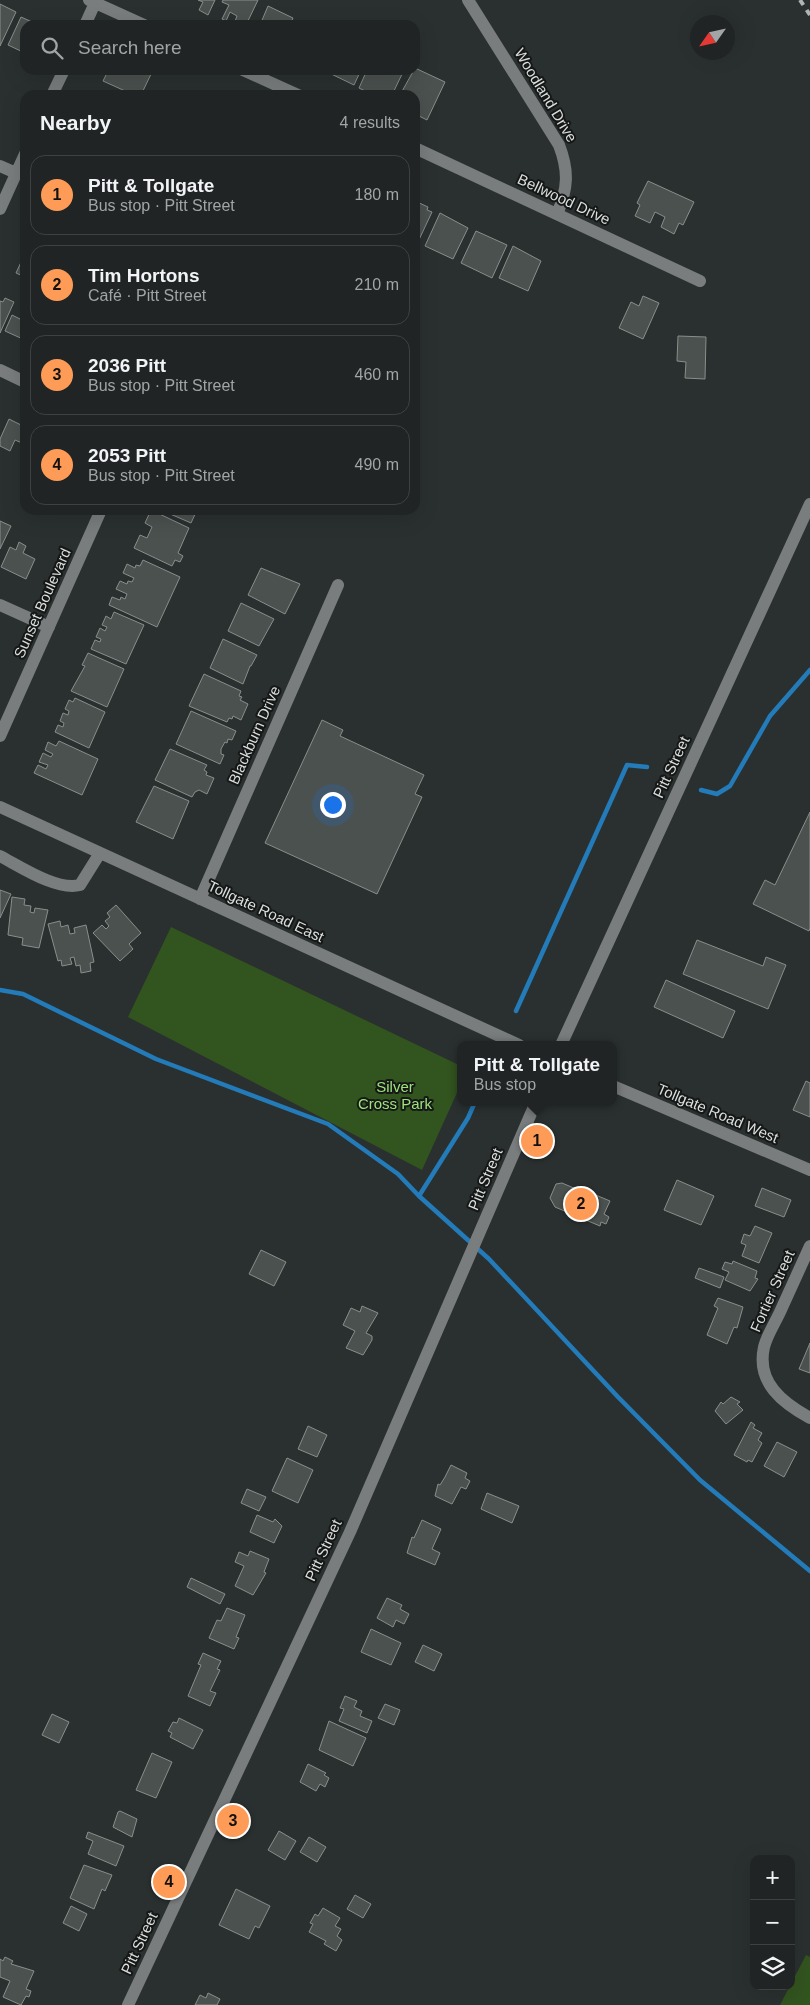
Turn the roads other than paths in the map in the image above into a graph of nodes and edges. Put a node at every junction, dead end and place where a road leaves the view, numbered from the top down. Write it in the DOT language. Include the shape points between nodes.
graph roads {
  1 [pos="468,0"];
  2 [pos="92,1"];
  3 [pos="86,20"];
  4 [pos="133,20"];
  5 [pos="62,75"];
  6 [pos="252,75"];
  7 [pos="54,90"];
  8 [pos="280,90"];
  9 [pos="420,150"];
  10 [pos="20,165"];
  11 [pos="0,166"];
  12 [pos="16,173"];
  13 [pos="0,209"];
  14 [pos="557,214"];
  15 [pos="700,281"];
  16 [pos="0,370"];
  17 [pos="20,380"];
  18 [pos="810,504"];
  19 [pos="99,515"];
  20 [pos="338,585"];
  21 [pos="0,605"];
  22 [pos="49,628"];
  23 [pos="0,736"];
  24 [pos="0,807"];
  25 [pos="100,853"];
  26 [pos="0,856"];
  27 [pos="200,898"];
  28 [pos="510,1041"];
  29 [pos="563,1041"];
  30 [pos="617,1088"];
  31 [pos="534,1106"];
  32 [pos="810,1170"];
  33 [pos="810,1246"];
  34 [pos="810,1418"];
  35 [pos="128,2005"];
  1 -- 14 [label="street, Woodland Drive" via="559,145 567,165 564,198"];
  2 -- 3 [label="street"];
  2 -- 4 [label="street"];
  5 -- 7 [label="street"];
  6 -- 8 [label="street"];
  9 -- 14 [label="street, Bellwood Drive"];
  10 -- 12 [label="street"];
  11 -- 12 [label="street"];
  12 -- 13 [label="street"];
  14 -- 15 [label="street, Bellwood Drive"];
  16 -- 17 [label="street"];
  18 -- 29 [label="street, Pitt Street"];
  19 -- 22 [label="street, Sunset Boulevard"];
  20 -- 27 [label="street, Blackburn Drive"];
  21 -- 22 [label="street"];
  22 -- 23 [label="street, Sunset Boulevard"];
  24 -- 25 [label="street, Tollgate Road East"];
  25 -- 26 [label="street" via="80,885 72,887 60,885"];
  25 -- 27 [label="street, Tollgate Road East"];
  27 -- 28 [label="street, Tollgate Road East"];
  30 -- 32 [label="street, Tollgate Road West"];
  31 -- 35 [label="street, Pitt Street" via="350,1532"];
  33 -- 34 [label="street, Fortier Street" via="766,1342 763,1366 769,1384 779,1398"];
}
